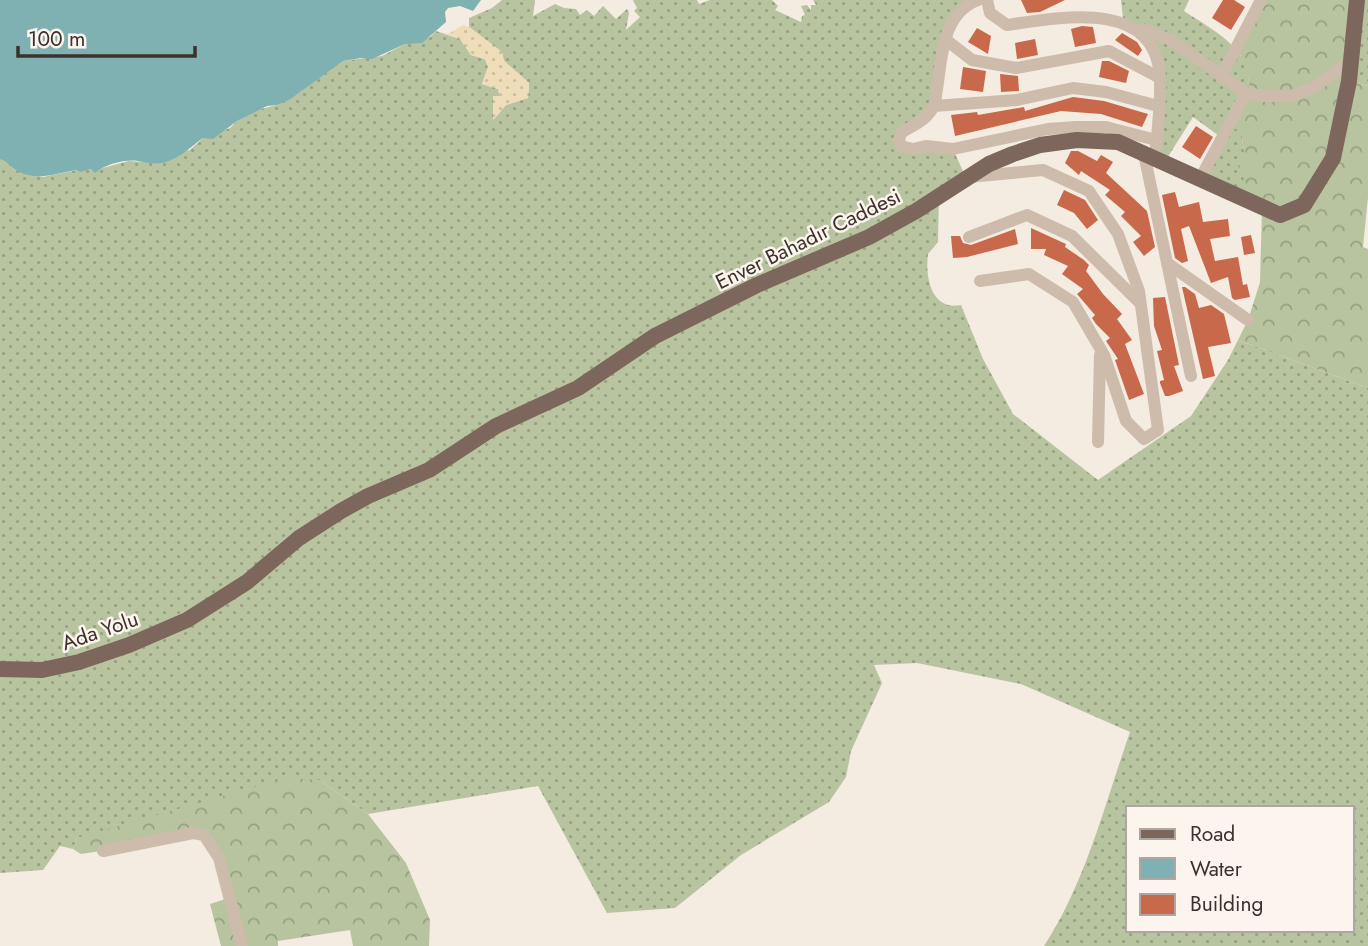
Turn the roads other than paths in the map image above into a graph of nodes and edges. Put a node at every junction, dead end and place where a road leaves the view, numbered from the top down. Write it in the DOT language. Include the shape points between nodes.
graph roads {
  1 [pos="978,0"];
  2 [pos="987,0"];
  3 [pos="1261,0"];
  4 [pos="1357,0"];
  5 [pos="1143,29"];
  6 [pos="945,39"];
  7 [pos="1351,60"];
  8 [pos="1222,77"];
  9 [pos="1160,78"];
  10 [pos="1246,93"];
  11 [pos="934,106"];
  12 [pos="1158,106"];
  13 [pos="1156,140"];
  14 [pos="1149,157"];
  15 [pos="965,178"];
  16 [pos="1200,179"];
  17 [pos="969,237"];
  18 [pos="1167,263"];
  19 [pos="980,281"];
  20 [pos="1140,303"];
  21 [pos="1248,320"];
  22 [pos="1101,350"];
  23 [pos="1191,376"];
  24 [pos="1098,442"];
  25 [pos="208,608"];
  26 [pos="0,669"];
  27 [pos="103,851"];
  28 [pos="242,946"];
  1 -- 6 [label="street" via="954,17"];
  2 -- 5 [label="street" via="990,13 1007,25 1117,16"];
  3 -- 8 [label="street"];
  4 -- 7 [label="main road, Enver Bahadır Caddesi"];
  5 -- 8 [label="street" via="1171,40"];
  5 -- 9 [label="street" via="1155,49"];
  6 -- 9 [label="street" via="972,60 1016,68 1109,51"];
  6 -- 11 [label="street"];
  7 -- 10 [label="street" via="1316,86 1292,96"];
  7 -- 16 [label="main road, Enver Bahadır Caddesi" via="1333,158 1304,205 1280,215"];
  8 -- 10 [label="street"];
  9 -- 12 [label="street"];
  10 -- 16 [label="street"];
  11 -- 12 [label="street" via="1017,100 1073,88"];
  11 -- 13 [label="street" via="914,127 901,133 901,146 953,149 1076,127 1106,127"];
  12 -- 13 [label="street"];
  13 -- 14 [label="street"];
  14 -- 15 [label="main road, Enver Bahadır Caddesi" via="1118,142 1077,140 1013,154"];
  14 -- 16 [label="main road, Enver Bahadır Caddesi"];
  14 -- 18 [label="street"];
  15 -- 20 [label="street" via="1043,170 1089,191 1118,234"];
  15 -- 25 [label="main road, Enver Bahadır Caddesi" via="891,225 655,336 570,392 496,426 429,470 341,511"];
  17 -- 20 [label="street" via="1027,215 1072,236"];
  18 -- 21 [label="street"];
  18 -- 23 [label="street"];
  19 -- 22 [label="street" via="1029,274 1073,302"];
  20 -- 22 [label="street" via="1158,430 1144,439 1126,421"];
  22 -- 24 [label="street"];
  25 -- 26 [label="main road, Ada Yolu" via="164,631 79,662 34,671"];
  27 -- 28 [label="street" via="193,833 204,835 219,858"];
}
